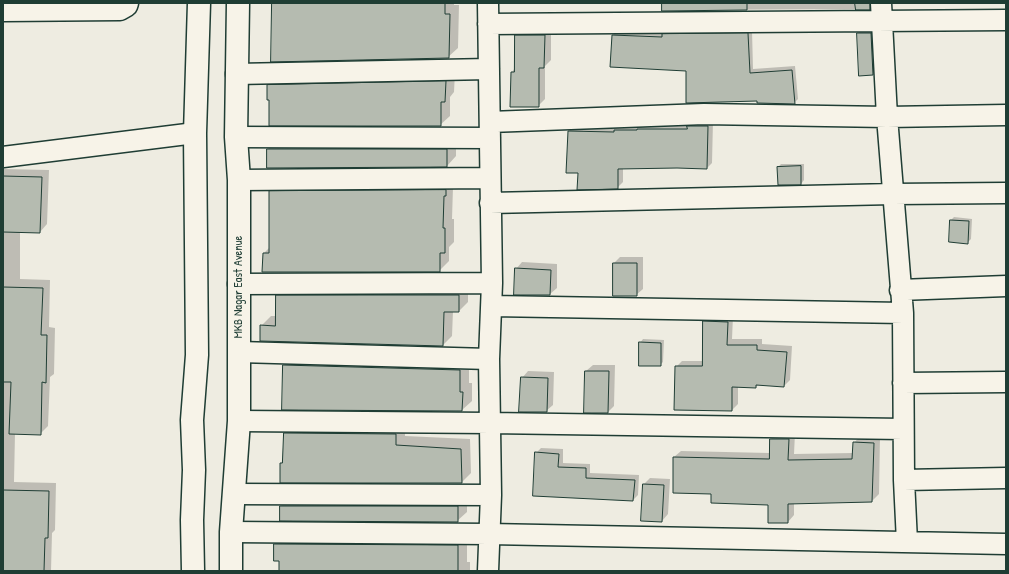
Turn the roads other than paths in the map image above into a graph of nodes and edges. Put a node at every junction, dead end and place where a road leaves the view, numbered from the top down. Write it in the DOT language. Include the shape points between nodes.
graph roads {
  1 [pos="128,3"];
  2 [pos="199,3"];
  3 [pos="238,3"];
  4 [pos="488,3"];
  5 [pos="3,11"];
  6 [pos="881,12"];
  7 [pos="1006,20"];
  8 [pos="488,24"];
  9 [pos="489,69"];
  10 [pos="236,74"];
  11 [pos="1006,115"];
  12 [pos="887,116"];
  13 [pos="490,130"];
  14 [pos="195,133"];
  15 [pos="236,137"];
  16 [pos="3,157"];
  17 [pos="490,178"];
  18 [pos="239,180"];
  19 [pos="1006,193"];
  20 [pos="893,194"];
  21 [pos="490,203"];
  22 [pos="492,283"];
  23 [pos="238,284"];
  24 [pos="1006,286"];
  25 [pos="900,290"];
  26 [pos="492,306"];
  27 [pos="903,313"];
  28 [pos="239,352"];
  29 [pos="490,359"];
  30 [pos="1006,382"];
  31 [pos="903,383"];
  32 [pos="239,421"];
  33 [pos="490,423"];
  34 [pos="904,429"];
  35 [pos="1006,478"];
  36 [pos="904,480"];
  37 [pos="234,494"];
  38 [pos="491,495"];
  39 [pos="231,532"];
  40 [pos="490,534"];
  41 [pos="907,542"];
  42 [pos="1006,544"];
  43 [pos="194,571"];
  44 [pos="231,571"];
  45 [pos="488,571"];
  1 -- 5 [label="street" via="120,10"];
  2 -- 14 [label="main road"];
  3 -- 10 [label="main road, MKB Nagar East Avenue"];
  4 -- 8 [label="street"];
  6 -- 7 [label="street"];
  6 -- 8 [label="street"];
  6 -- 12 [label="street"];
  8 -- 9 [label="street"];
  9 -- 10 [label="street"];
  9 -- 13 [label="street"];
  10 -- 15 [label="main road, MKB Nagar East Avenue"];
  11 -- 12 [label="street"];
  12 -- 13 [label="street" via="704,114"];
  12 -- 20 [label="street"];
  13 -- 15 [label="street"];
  13 -- 17 [label="street"];
  14 -- 16 [label="street"];
  14 -- 43 [label="main road" via="197,354 192,420"];
  15 -- 18 [label="main road, MKB Nagar East Avenue"];
  17 -- 18 [label="street"];
  17 -- 21 [label="street"];
  18 -- 23 [label="main road, MKB Nagar East Avenue"];
  19 -- 20 [label="street"];
  20 -- 21 [label="street"];
  20 -- 25 [label="street"];
  21 -- 22 [label="street"];
  22 -- 23 [label="street"];
  22 -- 26 [label="street"];
  23 -- 28 [label="main road, MKB Nagar East Avenue"];
  24 -- 25 [label="street"];
  25 -- 27 [label="street"];
  26 -- 27 [label="street"];
  26 -- 29 [label="street"];
  27 -- 31 [label="street"];
  28 -- 29 [label="street"];
  28 -- 32 [label="main road, MKB Nagar East Avenue"];
  29 -- 33 [label="street"];
  30 -- 31 [label="street"];
  31 -- 34 [label="street"];
  32 -- 33 [label="street"];
  32 -- 37 [label="main road, MKB Nagar East Avenue"];
  33 -- 34 [label="street"];
  33 -- 38 [label="street"];
  34 -- 36 [label="street"];
  35 -- 36 [label="street"];
  36 -- 41 [label="street"];
  37 -- 38 [label="street"];
  37 -- 39 [label="main road, MKB Nagar East Avenue"];
  38 -- 40 [label="street"];
  39 -- 40 [label="street"];
  39 -- 44 [label="main road, MKB Nagar East Avenue"];
  40 -- 41 [label="street"];
  40 -- 45 [label="street"];
  41 -- 42 [label="street"];
}
